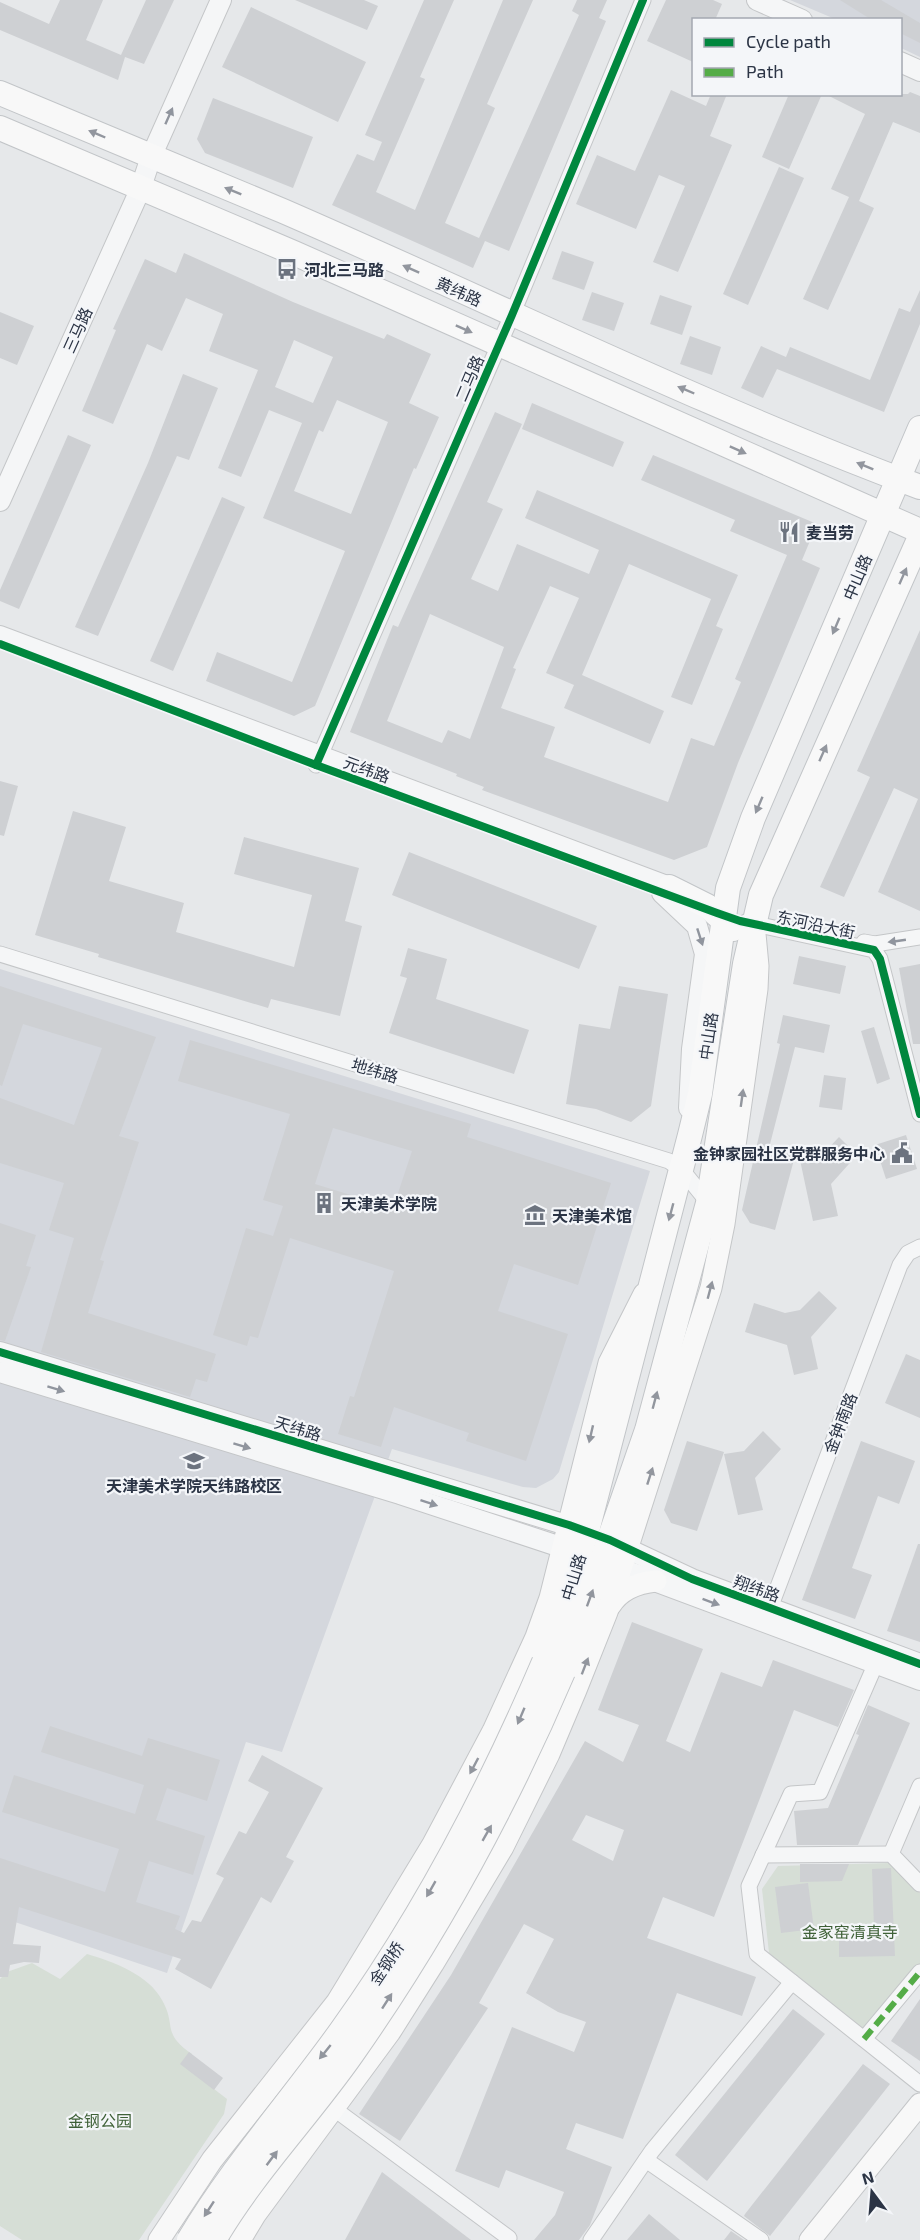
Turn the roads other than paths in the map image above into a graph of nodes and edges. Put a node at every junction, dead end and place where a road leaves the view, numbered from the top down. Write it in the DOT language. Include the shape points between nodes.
graph roads {
  1 [pos="221,0"];
  2 [pos="643,0"];
  3 [pos="757,0"];
  4 [pos="798,18"];
  5 [pos="902,63"];
  6 [pos="920,71"];
  7 [pos="0,93"];
  8 [pos="0,129"];
  9 [pos="151,157"];
  10 [pos="135,187"];
  11 [pos="512,315"];
  12 [pos="498,344"];
  13 [pos="920,428"];
  14 [pos="0,480"];
  15 [pos="910,483"];
  16 [pos="0,501"];
  17 [pos="884,514"];
  18 [pos="920,531"];
  19 [pos="920,537"];
  20 [pos="0,636"];
  21 [pos="0,644"];
  22 [pos="318,761"];
  23 [pos="666,890"];
  24 [pos="724,914"];
  25 [pos="756,920"];
  26 [pos="920,938"];
  27 [pos="0,954"];
  28 [pos="746,964"];
  29 [pos="920,1114"];
  30 [pos="690,1135"];
  31 [pos="682,1170"];
  32 [pos="708,1203"];
  33 [pos="724,1224"];
  34 [pos="920,1247"];
  35 [pos="650,1283"];
  36 [pos="0,1352"];
  37 [pos="0,1372"];
  38 [pos="599,1546"];
  39 [pos="657,1572"];
  40 [pos="550,1598"];
  41 [pos="770,1608"];
  42 [pos="607,1611"];
  43 [pos="876,1663"];
  44 [pos="920,1664"];
  45 [pos="554,1667"];
  46 [pos="920,1680"];
  47 [pos="920,1786"];
  48 [pos="891,1854"];
  49 [pos="763,1855"];
  50 [pos="920,1884"];
  51 [pos="920,1972"];
  52 [pos="792,1982"];
  53 [pos="337,2002"];
  54 [pos="390,2032"];
  55 [pos="864,2039"];
  56 [pos="920,2084"];
  57 [pos="920,2104"];
  58 [pos="333,2108"];
  59 [pos="250,2114"];
  60 [pos="920,2121"];
  61 [pos="305,2145"];
  62 [pos="646,2160"];
  63 [pos="159,2240"];
  64 [pos="189,2240"];
  65 [pos="214,2240"];
  66 [pos="240,2240"];
  67 [pos="508,2240"];
  68 [pos="591,2240"];
  69 [pos="761,2240"];
  70 [pos="810,2240"];
  71 [pos="824,2240"];
  9 -- 1 [label="street, 三马路, one-way"];
  2 -- 11 [label="street, 二马路"];
  3 -- 4 [label="street"];
  5 -- 6 [label="street"];
  9 -- 7 [label="main road, 黄纬路, one-way"];
  8 -- 10 [label="main road, 黄纬路"];
  9 -- 10 [label="street, 三马路"];
  11 -- 9 [label="main road, 黄纬路, one-way" via="283,211"];
  10 -- 12 [label="main road, 黄纬路, one-way"];
  10 -- 14 [label="street, 三马路"];
  10 -- 16 [label="street, 三马路"];
  11 -- 12 [label="street, 二马路"];
  15 -- 11 [label="main road, 黄纬路, one-way"];
  12 -- 17 [label="main road, 黄纬路, one-way"];
  12 -- 22 [label="street, 二马路"];
  13 -- 15 [label="main road, 中山路"];
  15 -- 17 [label="main road, 中山路"];
  17 -- 18 [label="main road, 黄纬路"];
  17 -- 24 [label="main road, 中山路, one-way" via="753,818 728,888"];
  25 -- 19 [label="main road, 中山路, one-way" via="766,880"];
  20 -- 22 [label="street, 元纬路"];
  21 -- 22 [label="street, 元纬路"];
  22 -- 23 [label="street, 元纬路"];
  23 -- 24 [label="main road"];
  23 -- 30 [label="street, one-way" via="697,926 705,954 689,1092"];
  24 -- 25 [label="street"];
  24 -- 28 [label="main road" via="741,939"];
  24 -- 30 [label="main road, 中山路" via="700,1094"];
  26 -- 25 [label="street, 东河沿大街, one-way" via="875,944"];
  25 -- 28 [label="main road, 中山路"];
  25 -- 29 [label="street, 东河沿大街" via="874,950 880,959"];
  33 -- 25 [label="main road, one-way" via="757,989"];
  27 -- 31 [label="street, 地纬路" via="669,1161"];
  28 -- 32 [label="main road, 中山路"];
  30 -- 31 [label="main road, 中山路"];
  31 -- 32 [label="street, 地纬路"];
  31 -- 35 [label="main road, 中山路, one-way"];
  32 -- 33 [label="street, 地纬路"];
  38 -- 32 [label="main road, 中山路, one-way" via="625,1496 647,1430"];
  38 -- 33 [label="main road, one-way" via="711,1288"];
  34 -- 41 [label="street, 金钟南路" via="908,1253 900,1265"];
  35 -- 38 [label="main road, 中山路" via="596,1492"];
  35 -- 38 [label="main road, one-way" via="609,1363"];
  36 -- 38 [label="street, 天纬路"];
  37 -- 38 [label="street, 天纬路, one-way" via="400,1494"];
  38 -- 39 [label="street, 翔纬路"];
  38 -- 39 [label="street" via="640,1544"];
  38 -- 40 [label="main road"];
  38 -- 42 [label="main road"];
  38 -- 45 [label="main road, 中山路"];
  39 -- 41 [label="street, 翔纬路"];
  39 -- 42 [label="main road" via="626,1590"];
  39 -- 43 [label="street, 翔纬路, one-way"];
  40 -- 53 [label="main road, one-way" via="518,1678 434,1844"];
  41 -- 44 [label="street, 翔纬路"];
  54 -- 42 [label="main road, one-way" via="503,1847 549,1754"];
  43 -- 46 [label="street, 翔纬路"];
  43 -- 49 [label="street" via="820,1792 791,1794"];
  45 -- 64 [label="main road, 金钢桥, one-way, bridge" via="401,1942 341,2032 242,2162"];
  65 -- 45 [label="main road, 金钢桥, one-way, bridge" via="351,2055 427,1937 497,1815"];
  47 -- 48 [label="street"];
  48 -- 49 [label="street"];
  48 -- 50 [label="street"];
  49 -- 52 [label="street" via="749,1886 758,1954"];
  51 -- 55 [label="street"];
  52 -- 55 [label="street"];
  52 -- 62 [label="street"];
  53 -- 54 [label="main road" via="338,2014 358,2032 378,2038"];
  53 -- 59 [label="main road"];
  54 -- 58 [label="main road"];
  55 -- 56 [label="street"];
  57 -- 70 [label="main road"];
  58 -- 61 [label="main road"];
  58 -- 67 [label="street"];
  59 -- 61 [label="main road" via="267,2109 279,2113 301,2131"];
  59 -- 63 [label="main road" via="212,2160"];
  60 -- 71 [label="main road"];
  61 -- 66 [label="main road"];
  62 -- 68 [label="street"];
  62 -- 69 [label="street"];
}
